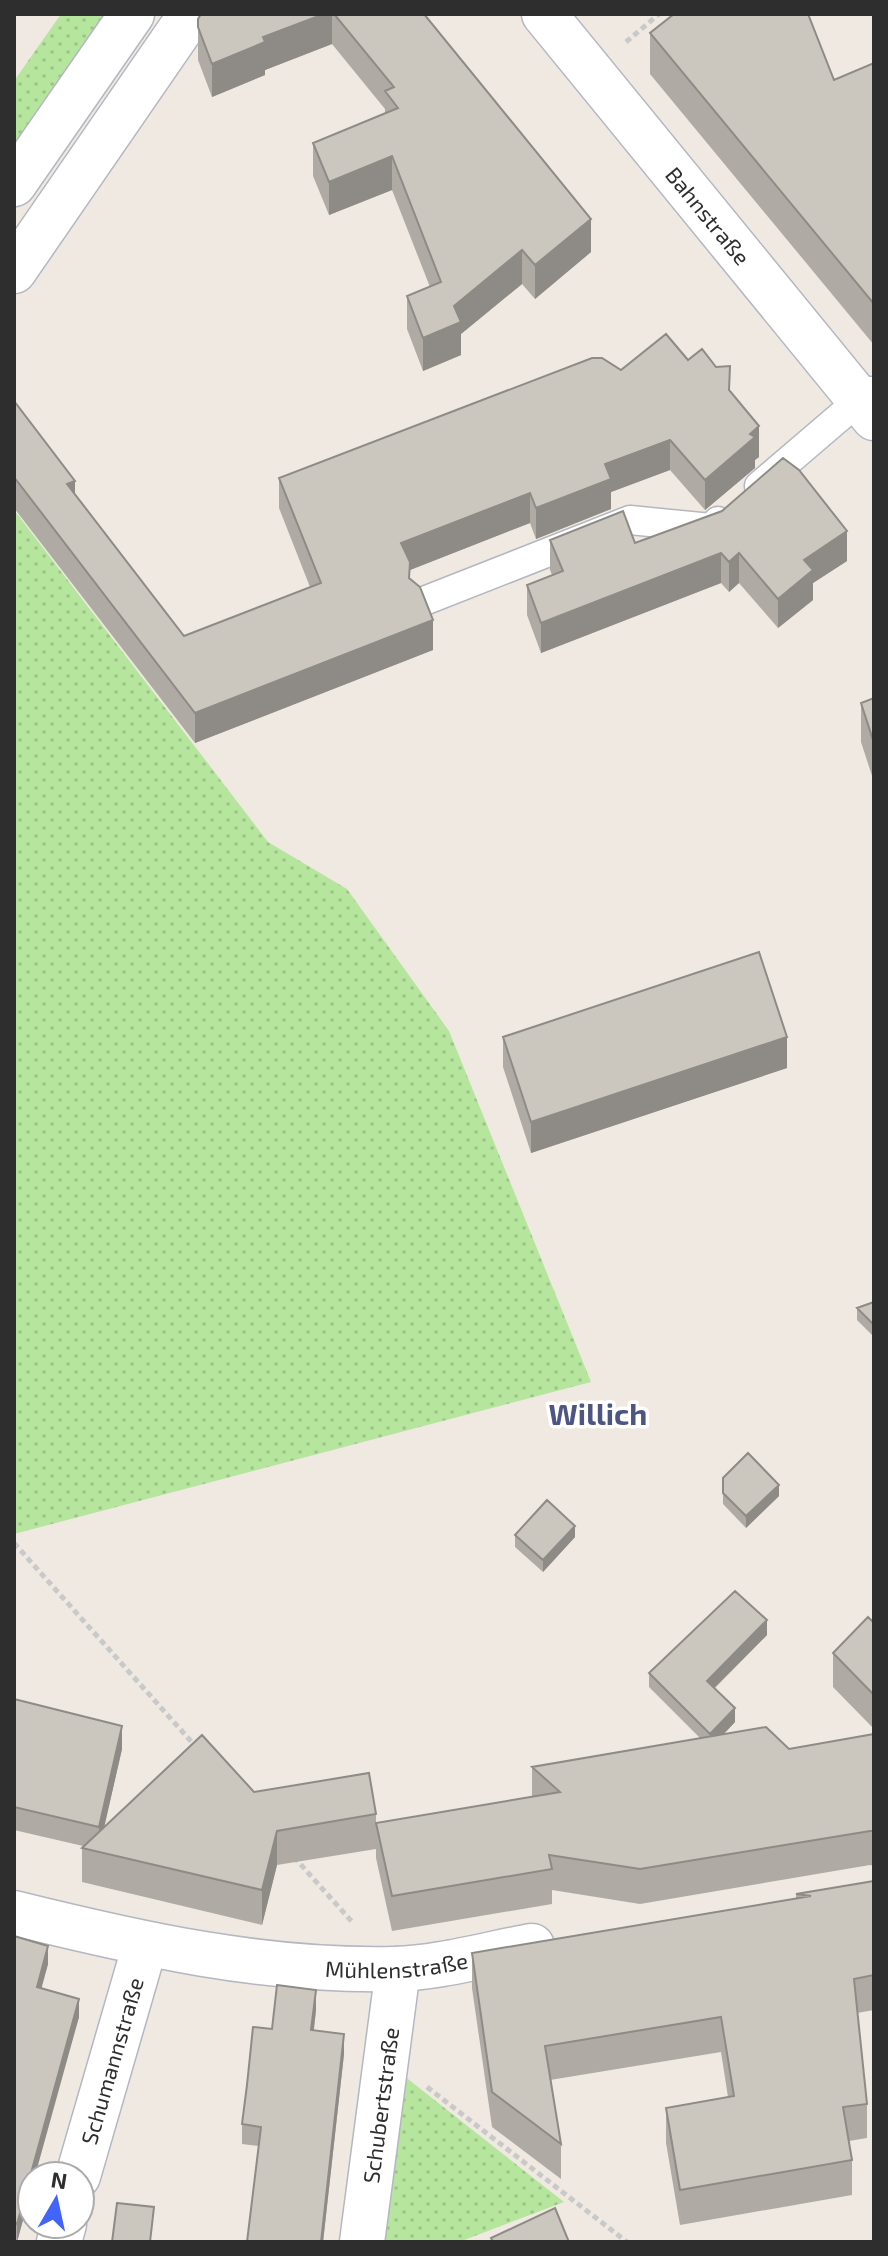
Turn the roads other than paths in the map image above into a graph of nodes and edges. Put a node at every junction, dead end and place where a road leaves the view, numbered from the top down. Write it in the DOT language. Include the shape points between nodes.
graph roads {
  1 [pos="132,14"];
  2 [pos="191,14"];
  3 [pos="544,14"];
  4 [pos="14,184"];
  5 [pos="14,271"];
  6 [pos="869,402"];
  7 [pos="424,601"];
  8 [pos="14,1913"];
  9 [pos="567,1941"];
  10 [pos="145,1945"];
  11 [pos="395,1969"];
  12 [pos="83,2160"];
  13 [pos="362,2242"];
  1 -- 4 [label="street"];
  2 -- 5 [label="street"];
  3 -- 6 [label="street, Bahnstraße"];
  6 -- 7 [label="lane" via="711,528 630,520"];
  8 -- 10 [label="street, Mühlenstraße"];
  9 -- 11 [label="street, Mühlenstraße"];
  10 -- 11 [label="street, Mühlenstraße" via="294,1967"];
  10 -- 12 [label="street, Schumannstraße"];
  11 -- 13 [label="street, Schubertstraße"];
}
